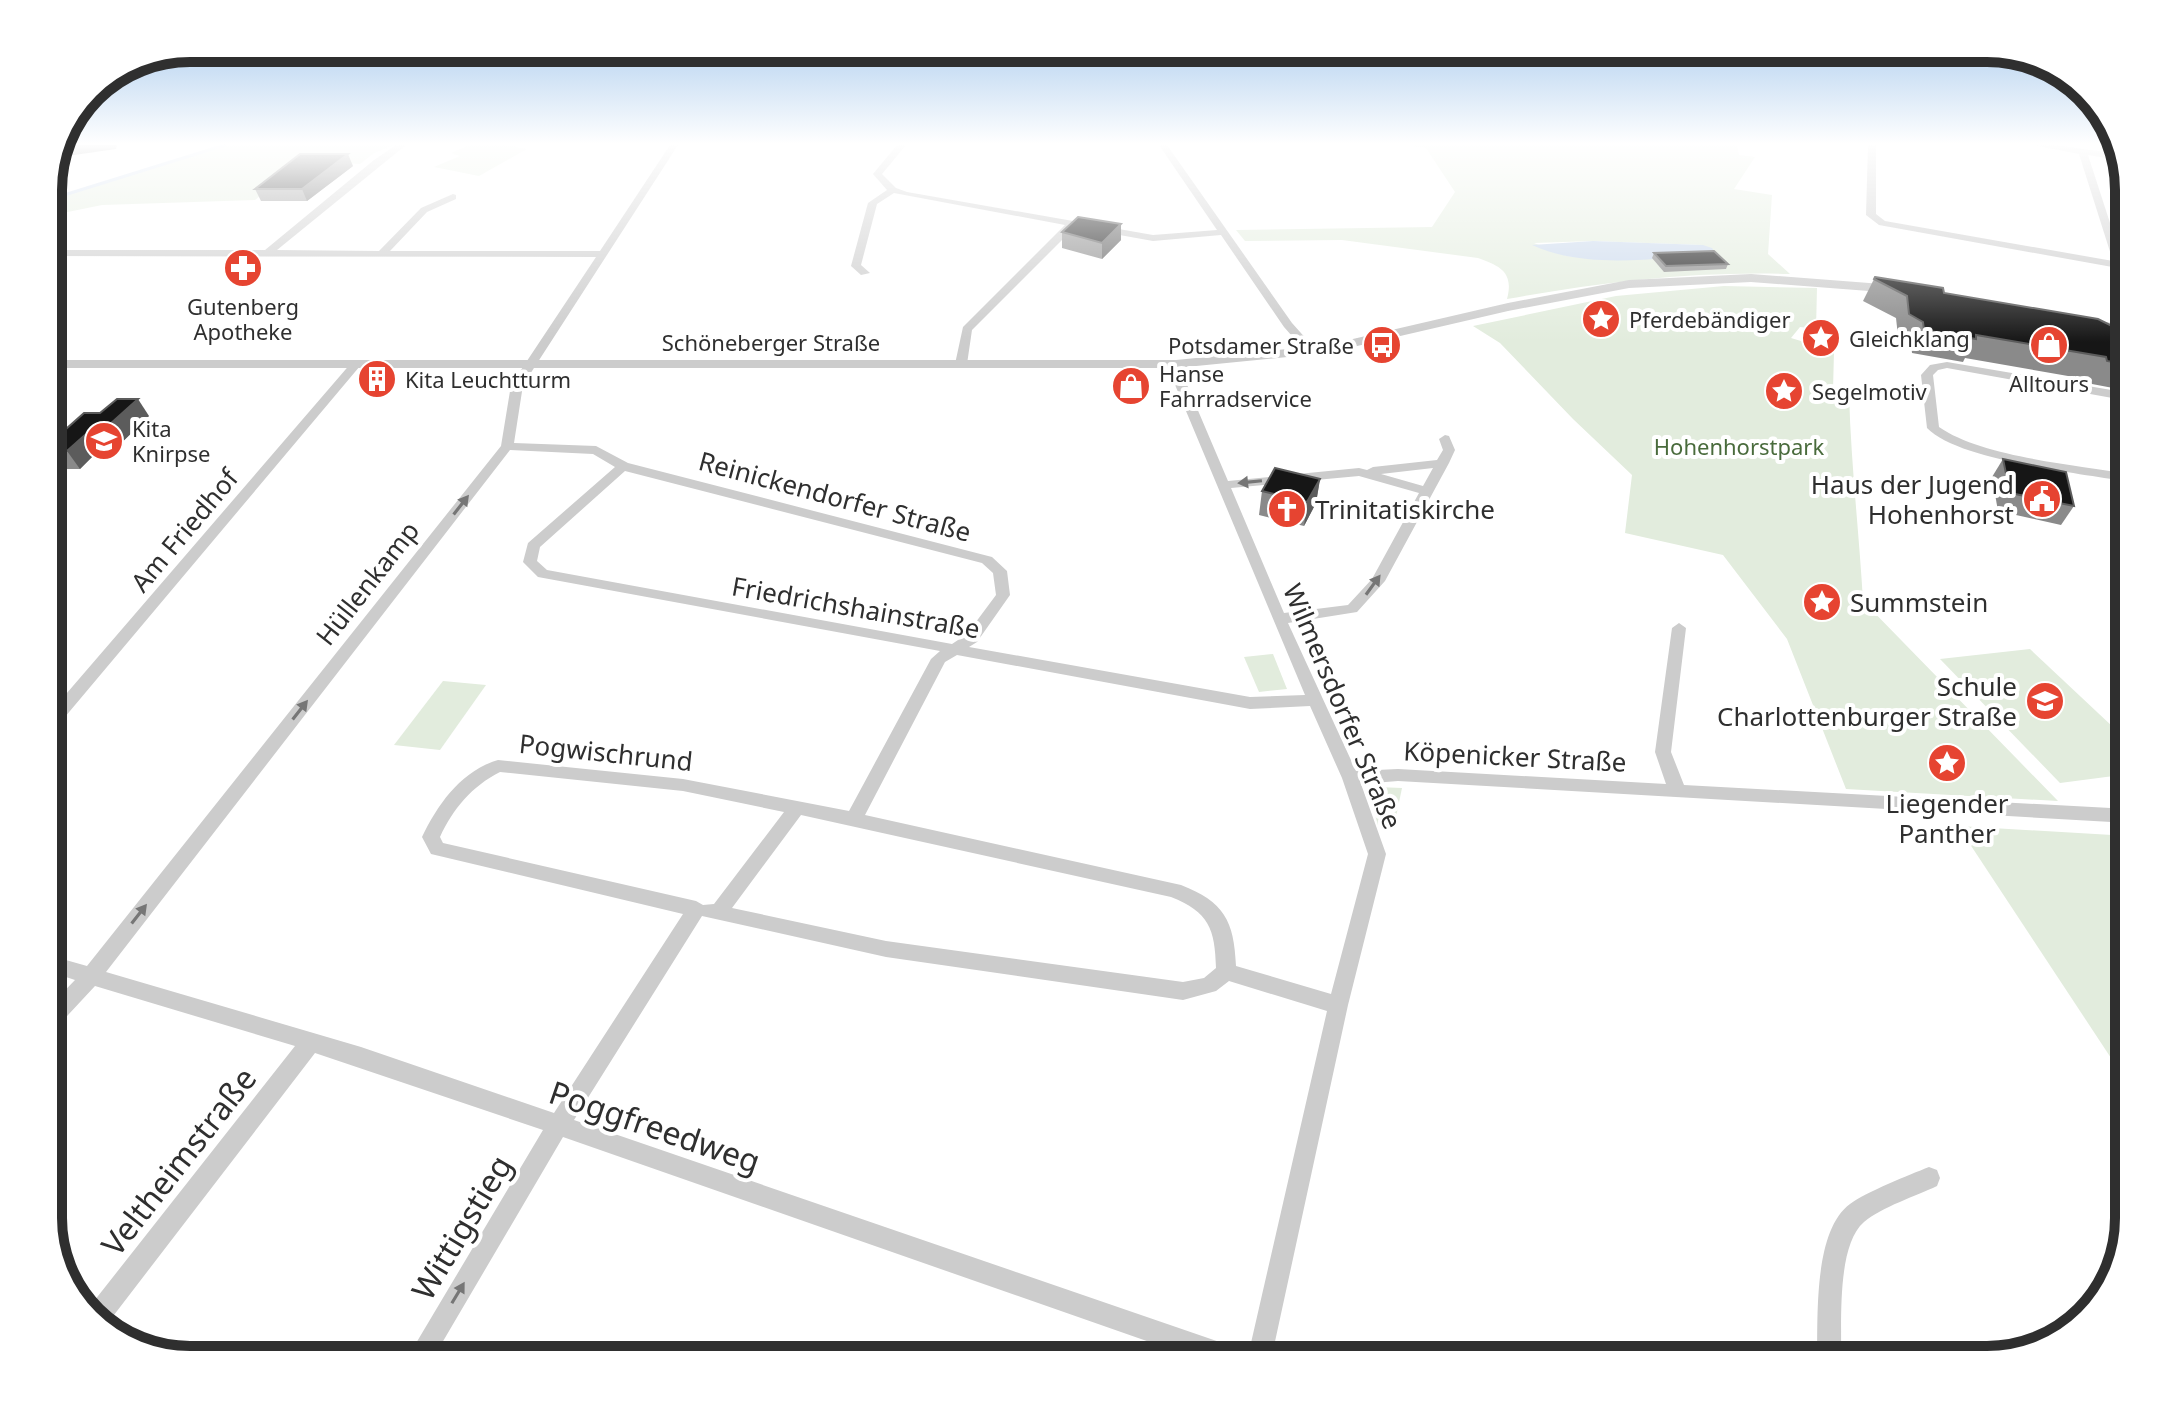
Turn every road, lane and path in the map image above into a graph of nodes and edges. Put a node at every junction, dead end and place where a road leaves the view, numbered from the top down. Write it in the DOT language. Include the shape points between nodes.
graph roads {
  1 [pos="319,211"];
  2 [pos="423,211"];
  3 [pos="630,211"];
  4 [pos="871,211"];
  5 [pos="1002,211"];
  6 [pos="1208,211"];
  7 [pos="1871,211"];
  8 [pos="2104,211"];
  9 [pos="1072,224"];
  10 [pos="1223,232"];
  11 [pos="2115,241"];
  12 [pos="62,253"];
  13 [pos="268,253"];
  14 [pos="382,253"];
  15 [pos="601,254"];
  16 [pos="2115,264"];
  17 [pos="865,273"];
  18 [pos="1909,292"];
  19 [pos="2069,319"];
  20 [pos="2115,327"];
  21 [pos="1311,351"];
  22 [pos="62,364"];
  23 [pos="356,364"];
  24 [pos="531,364"];
  25 [pos="961,364"];
  26 [pos="1176,364"];
  27 [pos="2115,395"];
  28 [pos="1445,439"];
  29 [pos="507,446"];
  30 [pos="1443,463"];
  31 [pos="623,466"];
  32 [pos="1359,472"];
  33 [pos="2115,475"];
  34 [pos="1222,485"];
  35 [pos="1427,491"];
  36 [pos="1279,619"];
  37 [pos="1679,628"];
  38 [pos="957,649"];
  39 [pos="1313,700"];
  40 [pos="62,710"];
  41 [pos="1351,778"];
  42 [pos="1677,789"];
  43 [pos="796,809"];
  44 [pos="2115,815"];
  45 [pos="854,819"];
  46 [pos="696,909"];
  47 [pos="718,913"];
  48 [pos="62,967"];
  49 [pos="1226,972"];
  50 [pos="91,976"];
  51 [pos="1338,1005"];
  52 [pos="62,1008"];
  53 [pos="311,1042"];
  54 [pos="558,1126"];
  55 [pos="1929,1178"];
  56 [pos="102,1310"];
  57 [pos="426,1346"];
  58 [pos="1196,1346"];
  59 [pos="1262,1346"];
  60 [pos="1830,1346"];
  1 -- 13 [label="street"];
  2 -- 14 [label="street"];
  3 -- 15 [label="street, Hüllenkamp"];
  4 -- 17 [label="street" via="856,266"];
  5 -- 9 [label="street"];
  6 -- 10 [label="street"];
  7 -- 16 [label="street" via="1882,223"];
  8 -- 11 [label="street"];
  9 -- 10 [label="street" via="1153,238"];
  9 -- 25 [label="street" via="967,329"];
  10 -- 21 [label="street"];
  12 -- 13 [label="street"];
  13 -- 14 [label="street"];
  14 -- 15 [label="street"];
  15 -- 24 [label="street, Hüllenkamp"];
  18 -- 21 [label="street, Schöneberger Straße" via="1807,281 1678,281 1574,295"];
  19 -- 20 [label="street"];
  21 -- 26 [label="street, Schöneberger Straße"];
  22 -- 23 [label="street, Schöneberger Straße"];
  23 -- 24 [label="street, Schöneberger Straße"];
  23 -- 40 [label="street, Am Friedhof"];
  24 -- 25 [label="street, Schöneberger Straße"];
  24 -- 29 [label="street, Hüllenkamp" via="517,385"];
  25 -- 26 [label="street, Schöneberger Straße"];
  26 -- 34 [label="street, Wilmersdorfer Straße"];
  27 -- 33 [label="street" via="1947,365 1934,367 1927,375 1933,428 1943,437"];
  28 -- 30 [label="street" via="1449,450"];
  29 -- 31 [label="street, Reinickendorfer Straße" via="596,450"];
  50 -- 29 [label="street, Hüllenkamp, one-way"];
  30 -- 32 [label="street"];
  30 -- 35 [label="street"];
  31 -- 38 [label="street, Reinickendorfer Straße" via="987,560 1000,571 1003,595 972,638"];
  31 -- 38 [label="street, Friedrichshainstraße" via="533,546 530,562 543,574"];
  32 -- 34 [label="street, one-way"];
  32 -- 35 [label="street"];
  34 -- 36 [label="street, Wilmersdorfer Straße"];
  36 -- 35 [label="street, one-way" via="1352,609 1378,581"];
  36 -- 39 [label="street, Wilmersdorfer Straße"];
  37 -- 42 [label="street, Köpenicker Straße" via="1663,752"];
  38 -- 39 [label="street, Friedrichshainstraße" via="1250,703"];
  38 -- 45 [label="street, Reinickendorfer Straße" via="939,659"];
  39 -- 41 [label="street, Wilmersdorfer Straße"];
  41 -- 42 [label="street, Köpenicker Straße" via="1398,775"];
  41 -- 51 [label="street, Wilmersdorfer Straße" via="1377,854"];
  42 -- 44 [label="street, Köpenicker Straße"];
  43 -- 45 [label="street, Pogwischrund"];
  43 -- 46 [label="street, Pogwischrund" via="643,779 498,766 466,785 431,837 437,849"];
  43 -- 47 [label="street"];
  45 -- 49 [label="street, Pogwischrund" via="1174,890 1205,904 1217,922 1226,946"];
  46 -- 47 [label="street, Pogwischrund"];
  46 -- 54 [label="street"];
  47 -- 49 [label="street, Pogwischrund" via="886,949 1156,988 1183,991 1209,985"];
  48 -- 50 [label="street, Poggfreedweg"];
  49 -- 51 [label="street"];
  50 -- 52 [label="street, Hüllenkamp"];
  50 -- 53 [label="street, Poggfreedweg"];
  51 -- 59 [label="street, Wilmersdorfer Straße"];
  53 -- 54 [label="street, Poggfreedweg"];
  53 -- 56 [label="street, Veltheimstraße"];
  57 -- 54 [label="street, Wittigstieg, one-way"];
  54 -- 58 [label="street, Poggfreedweg"];
  55 -- 60 [label="street" via="1858,1212 1843,1228 1835,1260"];
}
